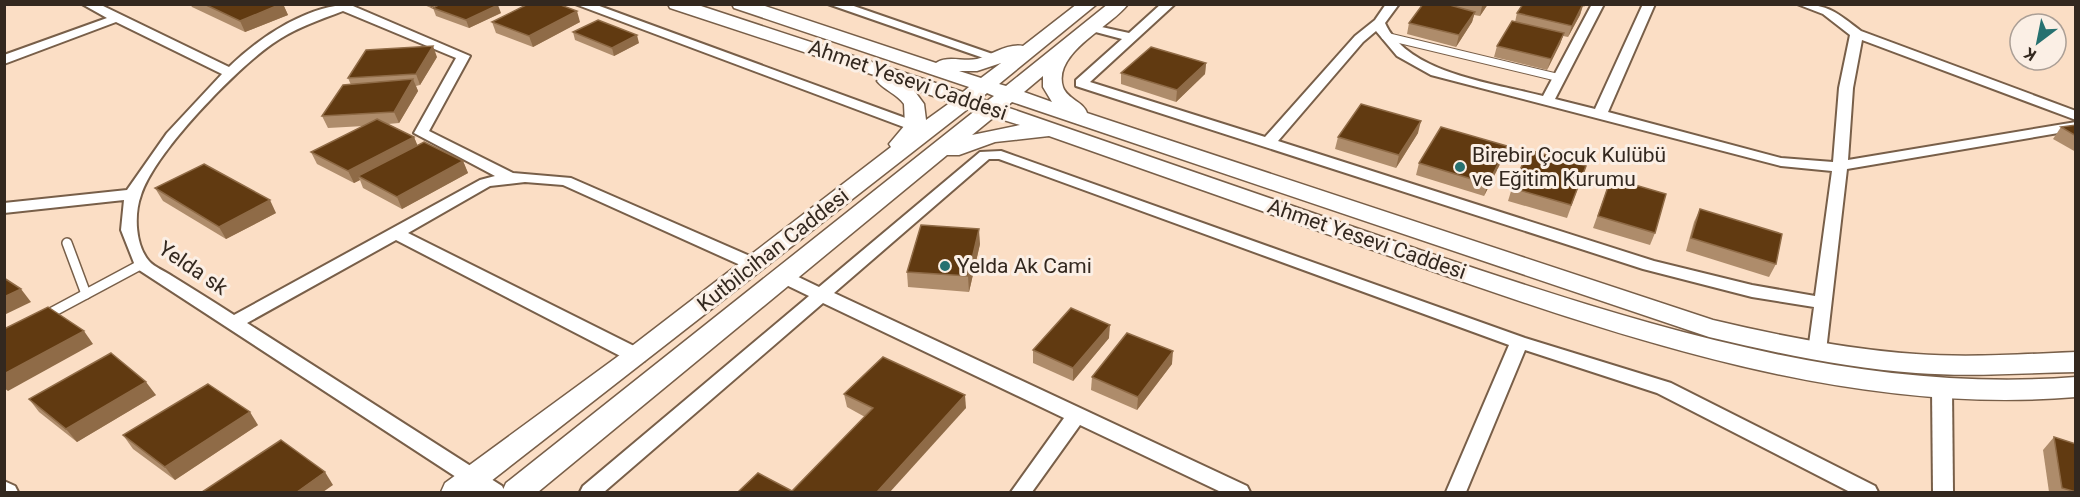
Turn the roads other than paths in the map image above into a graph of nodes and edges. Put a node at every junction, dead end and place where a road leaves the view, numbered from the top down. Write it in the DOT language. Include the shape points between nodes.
graph roads {
  1 [pos="88,4"];
  2 [pos="581,4"];
  3 [pos="676,4"];
  4 [pos="740,4"];
  5 [pos="834,4"];
  6 [pos="1089,4"];
  7 [pos="1120,4"];
  8 [pos="1169,4"];
  9 [pos="1393,4"];
  10 [pos="1598,4"];
  11 [pos="1649,4"];
  12 [pos="1803,4"];
  13 [pos="347,6"];
  14 [pos="117,18"];
  15 [pos="1092,27"];
  16 [pos="1059,28"];
  17 [pos="1381,29"];
  18 [pos="1857,34"];
  19 [pos="1131,38"];
  20 [pos="1070,45"];
  21 [pos="805,46"];
  22 [pos="1000,59"];
  23 [pos="4,60"];
  24 [pos="917,63"];
  25 [pos="229,72"];
  26 [pos="1560,78"];
  27 [pos="988,97"];
  28 [pos="1547,102"];
  29 [pos="1599,116"];
  30 [pos="2076,116"];
  31 [pos="1095,123"];
  32 [pos="914,126"];
  33 [pos="2076,126"];
  34 [pos="1062,133"];
  35 [pos="1269,142"];
  36 [pos="928,161"];
  37 [pos="882,166"];
  38 [pos="1840,166"];
  39 [pos="507,176"];
  40 [pos="133,194"];
  41 [pos="4,208"];
  42 [pos="395,233"];
  43 [pos="67,243"];
  44 [pos="142,264"];
  45 [pos="753,264"];
  46 [pos="784,277"];
  47 [pos="86,294"];
  48 [pos="821,295"];
  49 [pos="1823,303"];
  50 [pos="35,321"];
  51 [pos="234,323"];
  52 [pos="1519,342"];
  53 [pos="1817,351"];
  54 [pos="637,356"];
  55 [pos="2076,362"];
  56 [pos="2076,387"];
  57 [pos="1942,389"];
  58 [pos="1076,416"];
  59 [pos="464,486"];
  60 [pos="4,489"];
  61 [pos="8,492"];
  62 [pos="495,492"];
  63 [pos="517,492"];
  64 [pos="590,492"];
  65 [pos="1021,492"];
  66 [pos="1240,492"];
  67 [pos="1456,492"];
  68 [pos="1868,492"];
  69 [pos="1943,492"];
  1 -- 14 [label="street"];
  2 -- 32 [label="street"];
  3 -- 21 [label="main road, Ahmet Yesevi Caddesi"];
  4 -- 24 [label="main road, Ahmet Yesevi Caddesi"];
  5 -- 22 [label="street"];
  6 -- 16 [label="main road, Kutbilcihan Caddesi"];
  7 -- 15 [label="main road, Kutbilcihan Caddesi"];
  8 -- 19 [label="street"];
  9 -- 17 [label="street"];
  10 -- 26 [label="street"];
  11 -- 29 [label="street"];
  12 -- 18 [label="street" via="1827,11"];
  13 -- 25 [label="street, Yelda sk" via="270,40"];
  13 -- 39 [label="street" via="463,56 421,133"];
  14 -- 23 [label="street"];
  14 -- 25 [label="street"];
  15 -- 19 [label="street"];
  15 -- 20 [label="main road, Kutbilcihan Caddesi"];
  16 -- 22 [label="main road"];
  16 -- 27 [label="main road, Kutbilcihan Caddesi"];
  17 -- 26 [label="lane"];
  17 -- 28 [label="street" via="1398,52 1429,69"];
  17 -- 35 [label="street" via="1359,39"];
  18 -- 30 [label="street"];
  18 -- 38 [label="street" via="1846,88"];
  19 -- 35 [label="street" via="1081,82"];
  20 -- 27 [label="main road, Kutbilcihan Caddesi"];
  20 -- 31 [label="main road" via="1054,67 1053,88 1066,105"];
  21 -- 27 [label="main road, Ahmet Yesevi Caddesi"];
  21 -- 32 [label="main road" via="899,86 917,110"];
  22 -- 24 [label="main road" via="961,66"];
  24 -- 27 [label="main road, Ahmet Yesevi Caddesi"];
  25 -- 40 [label="street, Yelda sk" via="143,173"];
  26 -- 28 [label="street"];
  27 -- 31 [label="main road, Ahmet Yesevi Caddesi"];
  27 -- 34 [label="main road, Ahmet Yesevi Caddesi"];
  27 -- 36 [label="main road, Kutbilcihan Caddesi"];
  27 -- 37 [label="main road, Kutbilcihan Caddesi"];
  28 -- 29 [label="street"];
  29 -- 38 [label="street" via="1781,162"];
  31 -- 53 [label="main road, Ahmet Yesevi Caddesi" via="1709,328"];
  32 -- 37 [label="main road"];
  33 -- 38 [label="street"];
  34 -- 36 [label="main road" via="1016,132 987,138"];
  34 -- 57 [label="main road, Ahmet Yesevi Caddesi" via="1473,277 1672,338 1839,376"];
  35 -- 49 [label="street" via="1649,265 1752,291"];
  36 -- 46 [label="main road, Kutbilcihan Caddesi"];
  37 -- 45 [label="main road, Kutbilcihan Caddesi"];
  38 -- 49 [label="street"];
  39 -- 42 [label="street" via="485,183"];
  39 -- 45 [label="street" via="566,181"];
  40 -- 41 [label="street"];
  40 -- 44 [label="street, Yelda sk" via="128,233"];
  42 -- 51 [label="street"];
  42 -- 54 [label="street"];
  43 -- 47 [label="lane"];
  44 -- 47 [label="lane"];
  44 -- 51 [label="street, Yelda sk"];
  45 -- 54 [label="main road, Kutbilcihan Caddesi"];
  46 -- 48 [label="street"];
  46 -- 63 [label="main road, Kutbilcihan Caddesi"];
  47 -- 50 [label="lane"];
  48 -- 52 [label="street" via="976,161 985,155 1001,155"];
  48 -- 58 [label="street"];
  48 -- 64 [label="street"];
  49 -- 53 [label="street"];
  51 -- 59 [label="street, Yelda sk"];
  52 -- 67 [label="street"];
  52 -- 68 [label="street" via="1664,388"];
  53 -- 55 [label="main road, Ahmet Yesevi Caddesi" via="1948,366"];
  54 -- 59 [label="main road, Kutbilcihan Caddesi"];
  56 -- 57 [label="main road, Ahmet Yesevi Caddesi"];
  57 -- 69 [label="street"];
  58 -- 65 [label="street"];
  58 -- 66 [label="street"];
  59 -- 62 [label="street, Yelda sk"];
  60 -- 61 [label="street"];
}
